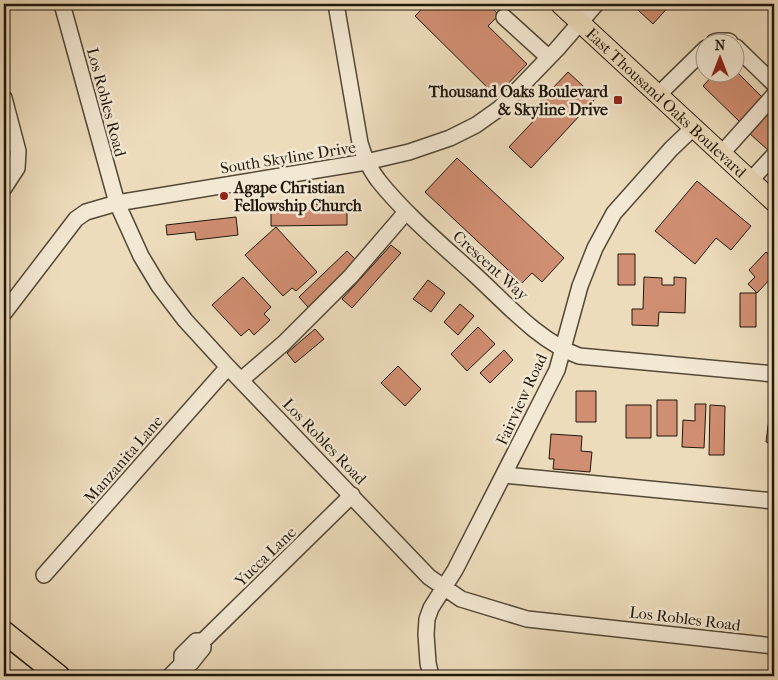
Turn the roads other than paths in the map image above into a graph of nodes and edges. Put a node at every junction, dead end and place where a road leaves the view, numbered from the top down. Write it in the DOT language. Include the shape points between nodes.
graph roads {
  1 [pos="62,4"];
  2 [pos="336,4"];
  3 [pos="560,4"];
  4 [pos="596,4"];
  5 [pos="504,17"];
  6 [pos="580,22"];
  7 [pos="746,57"];
  8 [pos="548,58"];
  9 [pos="696,58"];
  10 [pos="774,84"];
  11 [pos="659,94"];
  12 [pos="774,95"];
  13 [pos="4,98"];
  14 [pos="694,127"];
  15 [pos="722,153"];
  16 [pos="774,155"];
  17 [pos="366,162"];
  18 [pos="751,180"];
  19 [pos="4,188"];
  20 [pos="774,202"];
  21 [pos="117,203"];
  22 [pos="406,212"];
  23 [pos="4,313"];
  24 [pos="562,350"];
  25 [pos="228,367"];
  26 [pos="774,374"];
  27 [pos="241,380"];
  28 [pos="504,475"];
  29 [pos="352,495"];
  30 [pos="774,501"];
  31 [pos="44,575"];
  32 [pos="443,587"];
  33 [pos="4,632"];
  34 [pos="774,646"];
  35 [pos="31,654"];
  36 [pos="59,676"];
  37 [pos="71,676"];
  38 [pos="170,676"];
  39 [pos="431,676"];
  1 -- 21 [label="street, Los Robles Road"];
  2 -- 17 [label="street, Crescent Way"];
  3 -- 6 [label="main road, East Thousand Oaks Boulevard"];
  4 -- 6 [label="street, South Skyline Drive"];
  5 -- 8 [label="street"];
  6 -- 8 [label="street, South Skyline Drive"];
  6 -- 11 [label="main road, East Thousand Oaks Boulevard"];
  7 -- 10 [label="street"];
  8 -- 17 [label="street, South Skyline Drive" via="500,108 476,125 450,138"];
  9 -- 11 [label="street"];
  11 -- 14 [label="main road, East Thousand Oaks Boulevard"];
  12 -- 15 [label="street"];
  13 -- 19 [label="street" via="18,152 16,168"];
  14 -- 15 [label="main road, East Thousand Oaks Boulevard"];
  14 -- 24 [label="street, Fairview Road" via="614,213 580,286"];
  15 -- 18 [label="main road, East Thousand Oaks Boulevard"];
  16 -- 18 [label="street"];
  17 -- 21 [label="street, South Skyline Drive"];
  17 -- 22 [label="street, Crescent Way"];
  18 -- 20 [label="main road, East Thousand Oaks Boulevard"];
  21 -- 23 [label="street, South Skyline Drive" via="86,212 76,219"];
  21 -- 25 [label="street, Los Robles Road" via="141,256 159,286"];
  22 -- 24 [label="street, Crescent Way" via="535,330"];
  22 -- 27 [label="street" via="351,276"];
  24 -- 26 [label="street, Crescent Way" via="579,356"];
  24 -- 28 [label="street, Fairview Road" via="557,370"];
  25 -- 27 [label="street, Los Robles Road"];
  25 -- 31 [label="street, Manzanita Lane"];
  27 -- 29 [label="street, Los Robles Road"];
  28 -- 30 [label="street"];
  28 -- 32 [label="street, Fairview Road"];
  29 -- 32 [label="street, Los Robles Road" via="429,577"];
  29 -- 38 [label="street, Yucca Lane" via="203,641 196,641 182,655 182,664"];
  32 -- 34 [label="street, Los Robles Road" via="461,600 527,619"];
  32 -- 39 [label="street, Fairview Road" via="427,619"];
  33 -- 35 [label="highway"];
  35 -- 36 [label="highway"];
  35 -- 37 [label="highway"];
}
